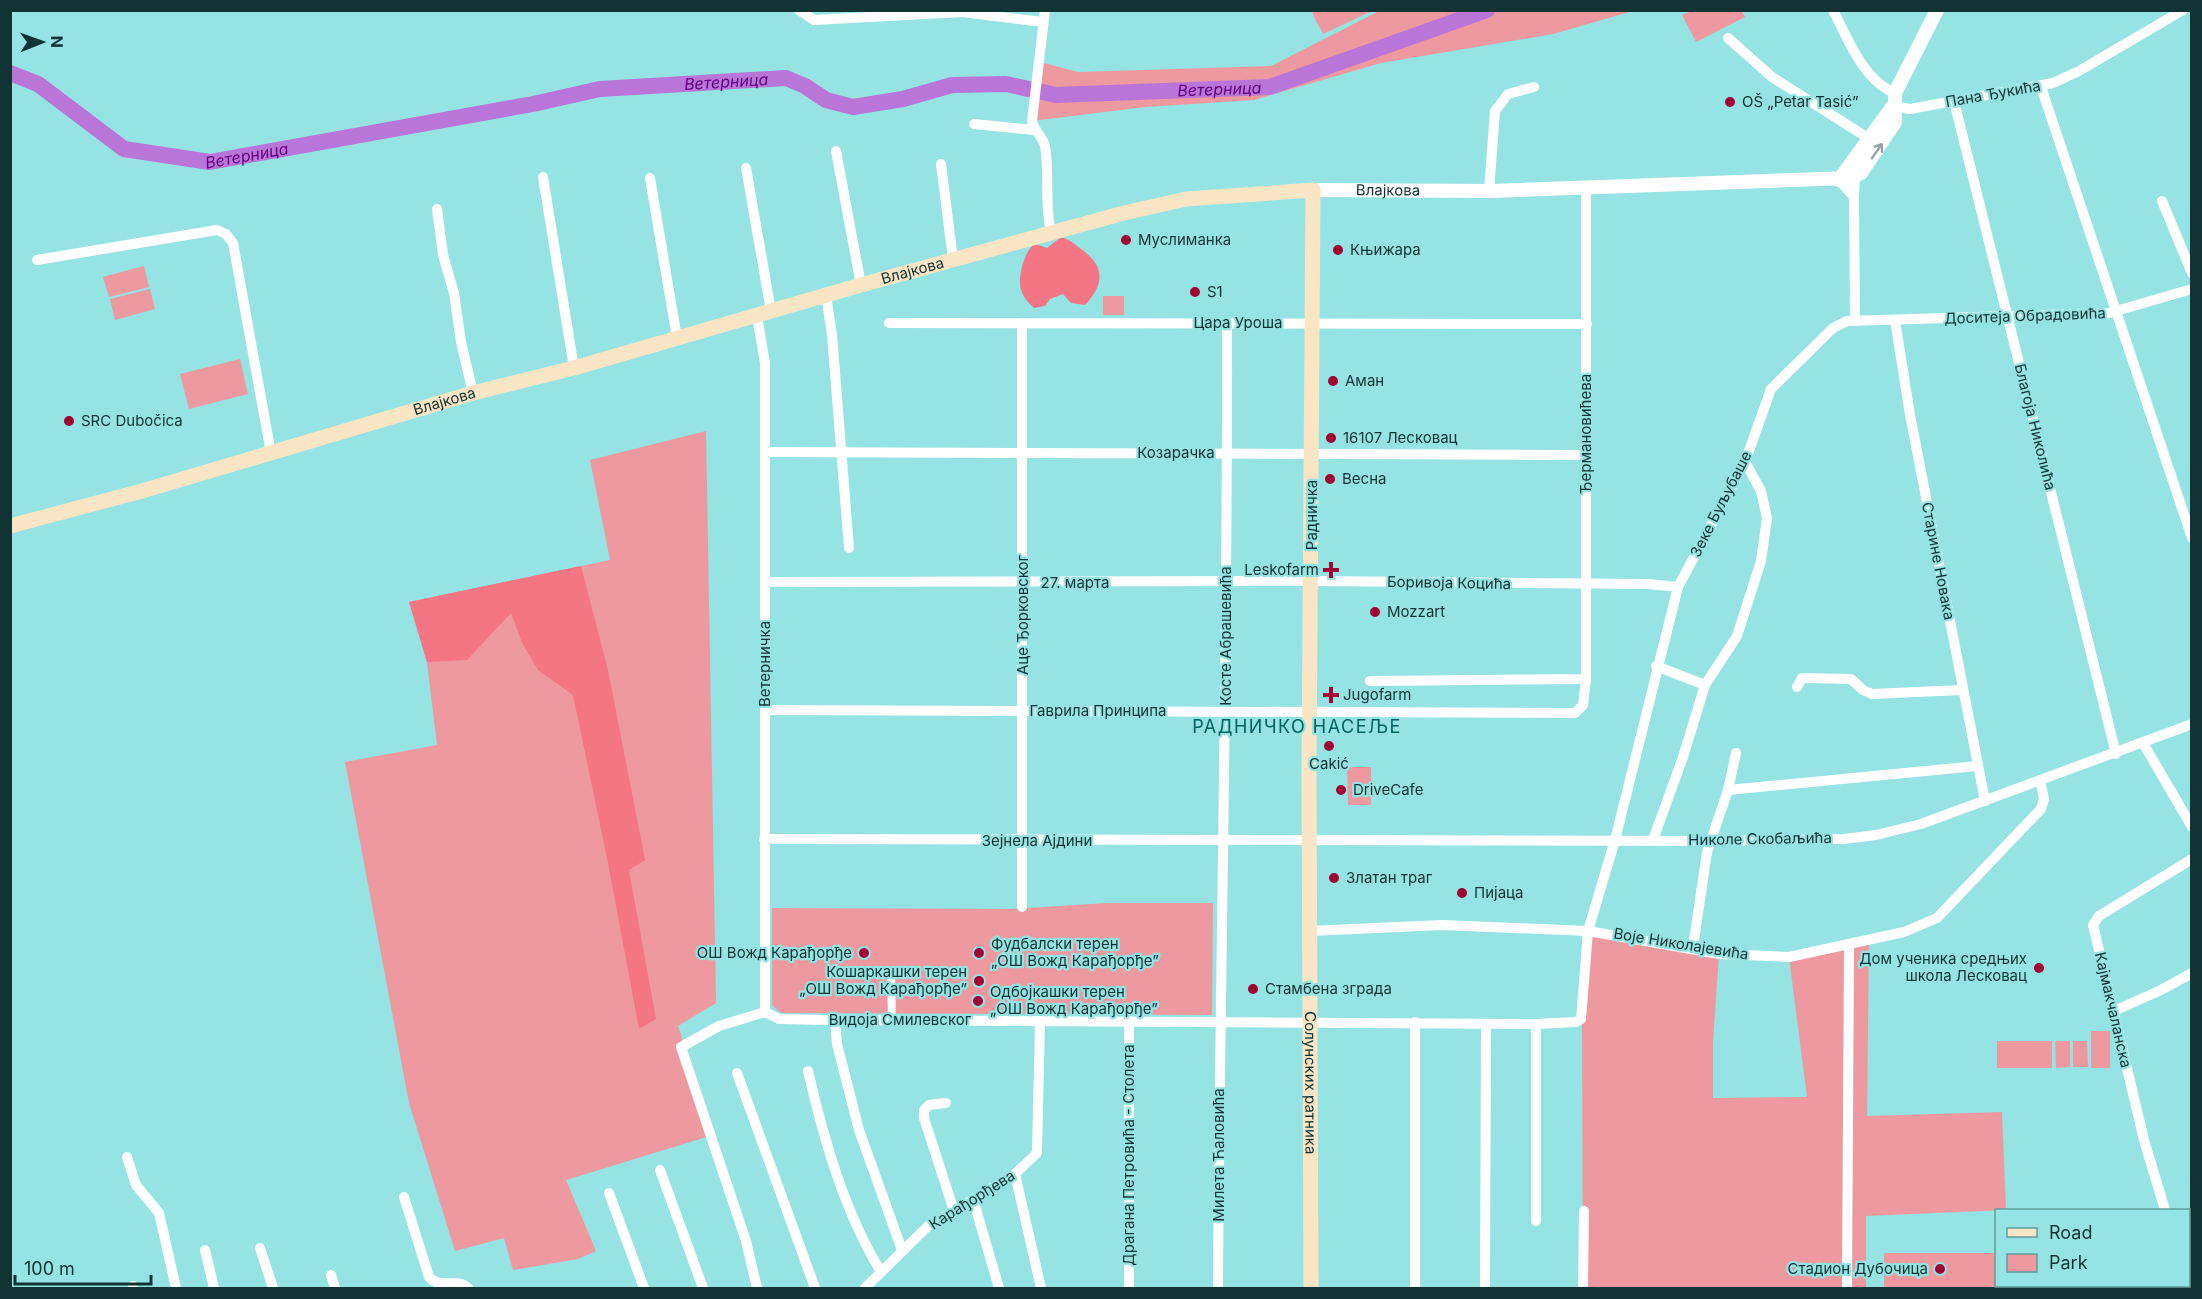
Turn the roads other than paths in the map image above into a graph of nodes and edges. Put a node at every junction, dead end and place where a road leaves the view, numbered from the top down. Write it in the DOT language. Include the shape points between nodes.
graph roads {
  1 [pos="799,10"];
  2 [pos="1833,10"];
  3 [pos="1937,10"];
  4 [pos="2182,10"];
  5 [pos="1044,16"];
  6 [pos="1728,38"];
  7 [pos="1534,87"];
  8 [pos="2041,87"];
  9 [pos="1894,100"];
  10 [pos="1954,101"];
  11 [pos="974,124"];
  12 [pos="1033,126"];
  13 [pos="1868,138"];
  14 [pos="836,151"];
  15 [pos="941,164"];
  16 [pos="746,168"];
  17 [pos="543,177"];
  18 [pos="1855,177"];
  19 [pos="650,178"];
  20 [pos="1839,180"];
  21 [pos="1586,188"];
  22 [pos="1313,190"];
  23 [pos="1489,190"];
  24 [pos="1854,197"];
  25 [pos="2162,201"];
  26 [pos="437,209"];
  27 [pos="1051,232"];
  28 [pos="953,259"];
  29 [pos="37,260"];
  30 [pos="2192,273"];
  31 [pos="861,285"];
  32 [pos="2192,289"];
  33 [pos="826,295"];
  34 [pos="2117,312"];
  35 [pos="764,314"];
  36 [pos="2008,316"];
  37 [pos="1895,320"];
  38 [pos="1856,321"];
  39 [pos="1022,322"];
  40 [pos="1313,322"];
  41 [pos="889,323"];
  42 [pos="1227,323"];
  43 [pos="1587,324"];
  44 [pos="677,338"];
  45 [pos="574,368"];
  46 [pos="473,393"];
  47 [pos="766,452"];
  48 [pos="841,452"];
  49 [pos="271,453"];
  50 [pos="1023,453"];
  51 [pos="1227,453"];
  52 [pos="1313,453"];
  53 [pos="1586,455"];
  54 [pos="1745,462"];
  55 [pos="10,526"];
  56 [pos="2192,538"];
  57 [pos="849,549"];
  58 [pos="1312,581"];
  59 [pos="765,582"];
  60 [pos="1225,582"];
  61 [pos="1023,583"];
  62 [pos="1586,584"];
  63 [pos="1678,587"];
  64 [pos="1656,666"];
  65 [pos="1586,679"];
  66 [pos="1370,681"];
  67 [pos="1705,685"];
  68 [pos="1797,687"];
  69 [pos="1962,690"];
  70 [pos="765,710"];
  71 [pos="1022,711"];
  72 [pos="1226,711"];
  73 [pos="1311,712"];
  74 [pos="1575,713"];
  75 [pos="2192,724"];
  76 [pos="2143,742"];
  77 [pos="1736,753"];
  78 [pos="2116,754"];
  79 [pos="1977,766"];
  80 [pos="2040,780"];
  81 [pos="1728,790"];
  82 [pos="1985,801"];
  83 [pos="2192,826"];
  84 [pos="764,839"];
  85 [pos="1310,840"];
  86 [pos="1615,840"];
  87 [pos="1653,840"];
  88 [pos="1022,841"];
  89 [pos="1224,841"];
  90 [pos="1710,841"];
  91 [pos="2192,859"];
  92 [pos="1022,908"];
  93 [pos="1310,931"];
  94 [pos="1588,931"];
  95 [pos="1850,946"];
  96 [pos="1693,947"];
  97 [pos="891,973"];
  98 [pos="2192,973"];
  99 [pos="2114,1011"];
  100 [pos="765,1012"];
  101 [pos="835,1020"];
  102 [pos="892,1020"];
  103 [pos="1040,1021"];
  104 [pos="1129,1021"];
  105 [pos="1219,1022"];
  106 [pos="1310,1022"];
  107 [pos="1415,1022"];
  108 [pos="1486,1024"];
  109 [pos="1536,1024"];
  110 [pos="808,1071"];
  111 [pos="737,1073"];
  112 [pos="946,1103"];
  113 [pos="127,1157"];
  114 [pos="660,1170"];
  115 [pos="1015,1174"];
  116 [pos="609,1193"];
  117 [pos="404,1197"];
  118 [pos="973,1199"];
  119 [pos="2165,1209"];
  120 [pos="954,1211"];
  121 [pos="1584,1211"];
  122 [pos="1536,1221"];
  123 [pos="260,1248"];
  124 [pos="206,1250"];
  125 [pos="902,1250"];
  126 [pos="881,1272"];
  127 [pos="331,1275"];
  128 [pos="176,1288"];
  129 [pos="214,1288"];
  130 [pos="273,1288"];
  131 [pos="335,1288"];
  132 [pos="468,1288"];
  133 [pos="644,1288"];
  134 [pos="703,1288"];
  135 [pos="757,1288"];
  136 [pos="815,1288"];
  137 [pos="865,1288"];
  138 [pos="999,1288"];
  139 [pos="1041,1288"];
  140 [pos="1129,1288"];
  141 [pos="1218,1288"];
  142 [pos="1311,1288"];
  143 [pos="1415,1288"];
  144 [pos="1485,1288"];
  145 [pos="1583,1288"];
  146 [pos="1847,1288"];
  1 -- 5 [label="street" via="814,20 962,12"];
  2 -- 9 [label="street" via="1852,48"];
  3 -- 9 [label="street"];
  4 -- 8 [label="street, Пана Ђукића" via="2079,71"];
  5 -- 12 [label="street"];
  6 -- 13 [label="street" via="1772,77"];
  7 -- 23 [label="street" via="1508,94 1495,111"];
  8 -- 10 [label="street, Пана Ђукића"];
  8 -- 34 [label="street"];
  9 -- 10 [label="street, Пана Ђукића" via="1905,109"];
  9 -- 13 [label="street"];
  18 -- 9 [label="street, one-way" via="1874,156 1895,122"];
  10 -- 36 [label="street, Благоја Николића"];
  11 -- 12 [label="street"];
  12 -- 27 [label="street" via="1045,144"];
  13 -- 20 [label="street"];
  14 -- 31 [label="street"];
  15 -- 28 [label="street"];
  16 -- 35 [label="street, Ветерничка"];
  17 -- 45 [label="street"];
  18 -- 20 [label="street, Влајкова"];
  18 -- 24 [label="street"];
  19 -- 44 [label="street"];
  20 -- 21 [label="street, Влајкова"];
  20 -- 24 [label="street"];
  21 -- 23 [label="street, Влајкова"];
  21 -- 43 [label="street, Ђермановићева"];
  22 -- 23 [label="street, Влајкова"];
  22 -- 27 [label="main road, Влајкова" via="1186,199"];
  22 -- 40 [label="main road, Радничка"];
  24 -- 38 [label="street"];
  25 -- 30 [label="street"];
  26 -- 46 [label="street"];
  27 -- 28 [label="main road, Влајкова"];
  28 -- 31 [label="main road, Влајкова"];
  29 -- 49 [label="street" via="217,230 226,234 233,243"];
  31 -- 33 [label="main road, Влајкова"];
  32 -- 34 [label="street, Доситеја Обрадовића"];
  33 -- 35 [label="main road, Влајкова"];
  33 -- 48 [label="street"];
  34 -- 36 [label="street, Доситеја Обрадовића"];
  34 -- 56 [label="street"];
  35 -- 44 [label="main road, Влајкова"];
  35 -- 47 [label="street, Ветерничка"];
  36 -- 37 [label="street, Доситеја Обрадовића"];
  36 -- 78 [label="street, Благоја Николића"];
  37 -- 38 [label="street, Доситеја Обрадовића"];
  37 -- 69 [label="street, Старине Новака"];
  38 -- 54 [label="street, Зеке Буљубаше" via="1833,328 1771,389"];
  39 -- 41 [label="street, Цара Уроша"];
  39 -- 42 [label="street, Цара Уроша"];
  39 -- 50 [label="street, Аце Ђорковског"];
  40 -- 42 [label="street, Цара Уроша"];
  40 -- 43 [label="street, Цара Уроша"];
  40 -- 52 [label="main road, Радничка"];
  42 -- 51 [label="street, Косте Абрашевића"];
  43 -- 53 [label="street, Ђермановићева"];
  44 -- 45 [label="main road, Влајкова"];
  45 -- 46 [label="main road, Влајкова"];
  46 -- 49 [label="main road, Влајкова"];
  47 -- 48 [label="street, Козарачка"];
  47 -- 59 [label="street, Ветерничка"];
  48 -- 50 [label="street, Козарачка"];
  48 -- 57 [label="street"];
  49 -- 55 [label="main road, Влајкова"];
  50 -- 51 [label="street, Козарачка"];
  50 -- 61 [label="street, Аце Ђорковског"];
  51 -- 52 [label="street, Козарачка"];
  51 -- 60 [label="street, Косте Абрашевића"];
  52 -- 53 [label="street, Козарачка"];
  52 -- 58 [label="main road, Радничка"];
  53 -- 62 [label="street, Ђермановићева"];
  54 -- 63 [label="street, Зеке Буљубаше"];
  54 -- 67 [label="street" via="1761,492 1767,530 1742,621"];
  58 -- 60 [label="street, 27. марта"];
  58 -- 62 [label="street, Боривоја Коцића"];
  58 -- 73 [label="main road, Радничка"];
  59 -- 61 [label="street, 27. марта"];
  59 -- 70 [label="street, Ветерничка"];
  60 -- 61 [label="street, 27. марта"];
  60 -- 72 [label="street, Косте Абрашевића"];
  61 -- 71 [label="street, Аце Ђорковског"];
  62 -- 63 [label="street"];
  62 -- 65 [label="street, Ђермановићева"];
  63 -- 64 [label="street, Зеке Буљубаше"];
  64 -- 67 [label="street"];
  64 -- 86 [label="street, Зеке Буљубаше"];
  65 -- 66 [label="street"];
  65 -- 74 [label="street, Ђермановићева" via="1583,705"];
  67 -- 87 [label="street"];
  68 -- 69 [label="street" via="1802,678 1824,677 1851,679 1872,694"];
  69 -- 79 [label="street, Старине Новака"];
  70 -- 71 [label="street, Гаврила Принципа"];
  70 -- 84 [label="street, Ветерничка"];
  71 -- 72 [label="street, Гаврила Принципа"];
  71 -- 88 [label="street, Аце Ђорковског"];
  72 -- 73 [label="street, Гаврила Принципа"];
  72 -- 89 [label="street, Косте Абрашевића"];
  73 -- 74 [label="street, Гаврила Принципа"];
  73 -- 85 [label="main road, Радничка"];
  75 -- 76 [label="street, Николе Скобаљића"];
  76 -- 78 [label="street, Николе Скобаљића"];
  76 -- 83 [label="street"];
  77 -- 81 [label="street"];
  78 -- 80 [label="street, Николе Скобаљића"];
  79 -- 81 [label="street"];
  79 -- 82 [label="street, Старине Новака"];
  80 -- 82 [label="street, Николе Скобаљића"];
  80 -- 95 [label="street, Воје Николајевића" via="2044,799 2041,809 1937,918 1904,932"];
  81 -- 90 [label="street"];
  82 -- 90 [label="street, Николе Скобаљића" via="1876,835"];
  84 -- 88 [label="street, Зејнела Ајдини"];
  84 -- 100 [label="street, Ветерничка"];
  85 -- 86 [label="street, Николе Скобаљића"];
  85 -- 89 [label="street, Зејнела Ајдини"];
  85 -- 93 [label="main road, Солунских ратника"];
  86 -- 87 [label="street, Николе Скобаљића"];
  86 -- 94 [label="street, Зеке Буљубаше"];
  87 -- 90 [label="street, Николе Скобаљића"];
  88 -- 89 [label="street, Зејнела Ајдини"];
  88 -- 92 [label="street, Аце Ђорковског"];
  89 -- 105 [label="street, Косте Абрашевића"];
  90 -- 96 [label="street"];
  91 -- 99 [label="street, Кајмакчаланска" via="2094,920"];
  93 -- 94 [label="street, Воје Николајевића" via="1442,925"];
  93 -- 106 [label="main road, Солунских ратника"];
  94 -- 96 [label="street, Воје Николајевића"];
  94 -- 109 [label="street, Зеке Буљубаше" via="1581,1019"];
  95 -- 96 [label="street, Воје Николајевића" via="1779,958 1719,954"];
  95 -- 146 [label="street"];
  97 -- 102 [label="street"];
  98 -- 99 [label="street"];
  99 -- 119 [label="street, Кајмакчаланска"];
  100 -- 101 [label="street, Видоја Смилевског" via="779,1019"];
  100 -- 135 [label="street" via="719,1026 681,1047 746,1241"];
  101 -- 102 [label="street, Видоја Смилевског"];
  101 -- 125 [label="street" via="837,1044 859,1130"];
  102 -- 103 [label="street, Видоја Смилевског"];
  103 -- 104 [label="street, Видоја Смилевског"];
  103 -- 115 [label="street, Карађорђева" via="1037,1153"];
  104 -- 105 [label="street, Видоја Смилевског"];
  104 -- 140 [label="street, Драгана Петровића - Столета"];
  105 -- 106 [label="street, Видоја Смилевског"];
  105 -- 141 [label="street, Милета Ћаловића"];
  106 -- 107 [label="street, Видоја Смилевског"];
  106 -- 142 [label="main road, Солунских ратника"];
  107 -- 108 [label="street, Видоја Смилевског"];
  107 -- 143 [label="street"];
  108 -- 109 [label="street, Видоја Смилевског"];
  108 -- 144 [label="street"];
  109 -- 122 [label="street"];
  110 -- 126 [label="street" via="845,1199"];
  111 -- 136 [label="street"];
  112 -- 120 [label="street" via="930,1105 924,1110 924,1118"];
  113 -- 128 [label="street" via="136,1185 159,1213"];
  114 -- 134 [label="street"];
  115 -- 118 [label="street, Карађорђева"];
  115 -- 139 [label="street"];
  116 -- 133 [label="street"];
  117 -- 132 [label="street" via="429,1277 436,1283 461,1283"];
  118 -- 120 [label="street, Карађорђева"];
  118 -- 138 [label="street"];
  120 -- 125 [label="street, Карађорђева" via="927,1227"];
  121 -- 145 [label="street"];
  123 -- 130 [label="street"];
  124 -- 129 [label="street"];
  125 -- 126 [label="street, Карађорђева"];
  126 -- 137 [label="street, Карађорђева"];
  127 -- 131 [label="street"];
}
